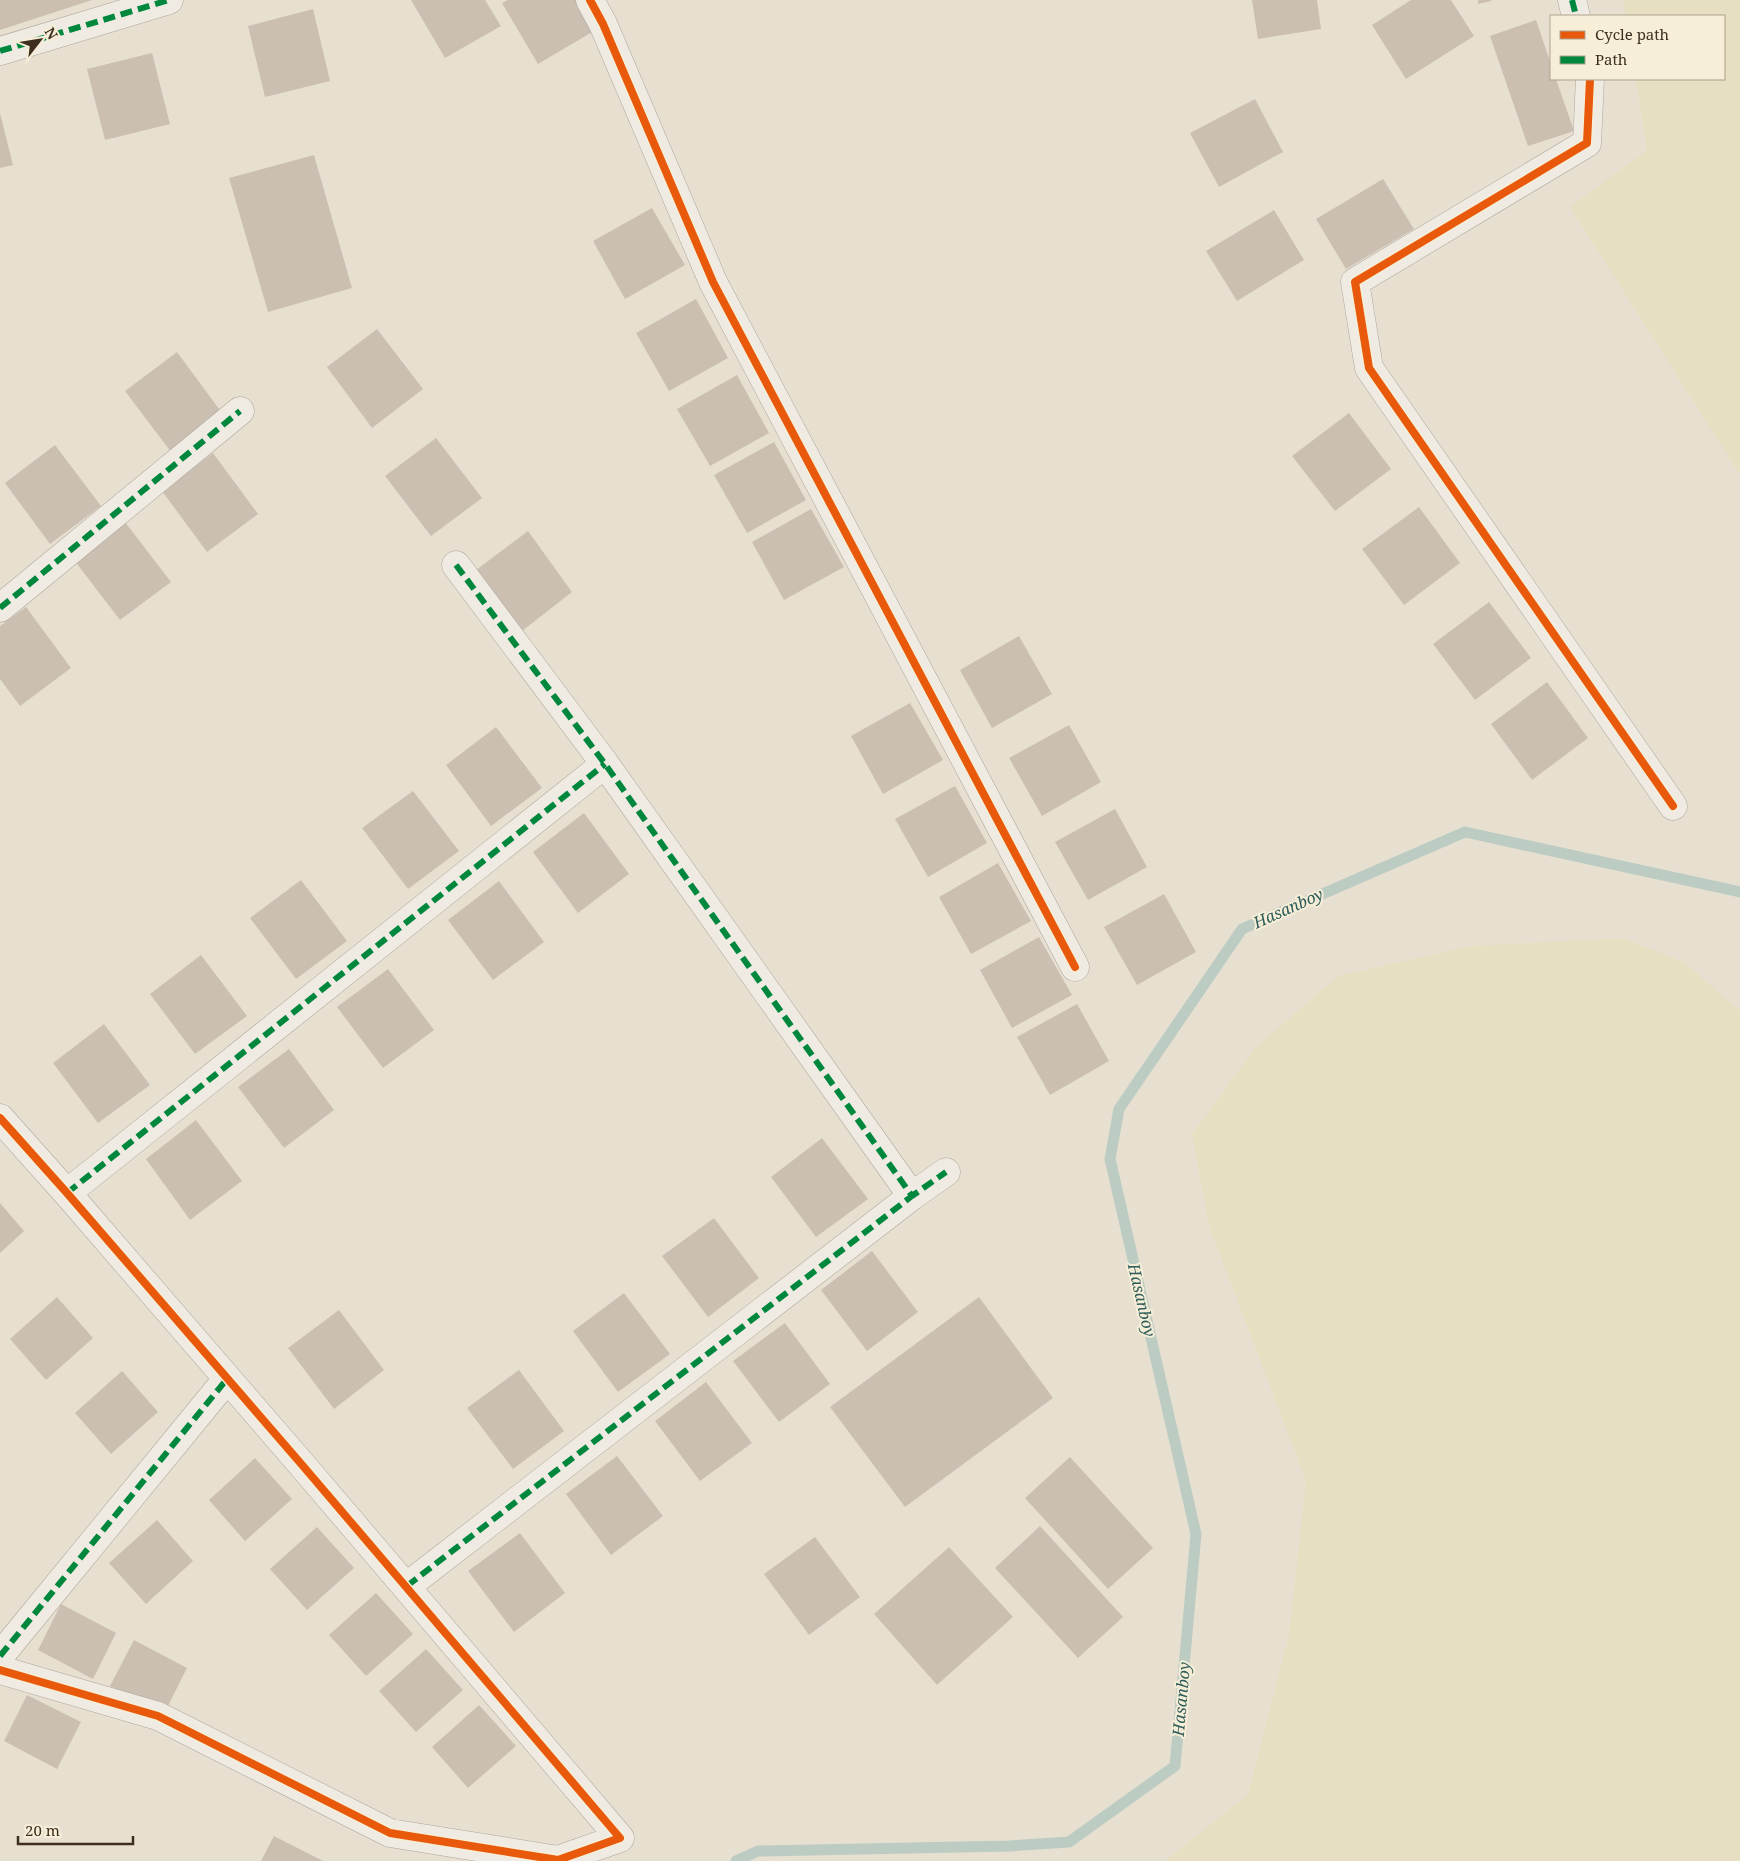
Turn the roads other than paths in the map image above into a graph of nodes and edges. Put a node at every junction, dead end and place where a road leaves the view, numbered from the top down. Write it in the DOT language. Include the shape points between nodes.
graph roads {
  1 [pos="169,0"];
  2 [pos="590,0"];
  3 [pos="1572,0"];
  4 [pos="1576,15"];
  5 [pos="0,52"];
  6 [pos="1590,80"];
  7 [pos="240,411"];
  8 [pos="456,565"];
  9 [pos="0,608"];
  10 [pos="605,764"];
  11 [pos="1673,806"];
  12 [pos="1075,967"];
  13 [pos="0,1118"];
  14 [pos="946,1172"];
  15 [pos="67,1193"];
  16 [pos="912,1196"];
  17 [pos="227,1379"];
  18 [pos="407,1586"];
  19 [pos="0,1656"];
  20 [pos="0,1670"];
  1 -- 5 [label="street"];
  2 -- 12 [label="street" via="604,24 712,282"];
  3 -- 4 [label="street"];
  6 -- 11 [label="street" via="1587,143 1355,282 1370,368"];
  7 -- 9 [label="street"];
  8 -- 10 [label="street"];
  10 -- 15 [label="street"];
  10 -- 16 [label="street"];
  13 -- 15 [label="street"];
  14 -- 16 [label="street"];
  15 -- 17 [label="street"];
  16 -- 18 [label="street"];
  17 -- 18 [label="street"];
  17 -- 19 [label="street"];
  18 -- 20 [label="street" via="620,1838 558,1860 390,1834 158,1716"];
}
